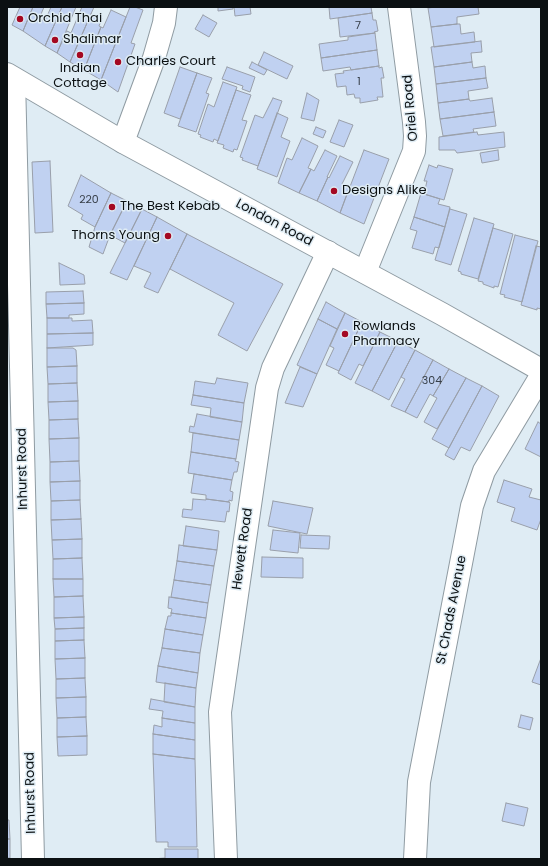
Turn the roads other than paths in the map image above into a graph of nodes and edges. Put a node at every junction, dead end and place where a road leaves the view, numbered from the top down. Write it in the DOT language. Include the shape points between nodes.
graph roads {
  1 [pos="166,7"];
  2 [pos="399,7"];
  3 [pos="10,76"];
  4 [pos="123,142"];
  5 [pos="328,252"];
  6 [pos="365,272"];
  7 [pos="541,370"];
  8 [pos="541,376"];
  9 [pos="33,859"];
  10 [pos="226,859"];
  11 [pos="415,859"];
  1 -- 4 [label="street" via="154,58"];
  2 -- 6 [label="street, Oriel Road" via="416,136 414,151"];
  3 -- 4 [label="street, London Road"];
  3 -- 9 [label="street, Inhurst Road"];
  4 -- 5 [label="street, London Road"];
  5 -- 6 [label="street, London Road"];
  5 -- 10 [label="street, Hewett Road" via="273,368 267,388 220,712"];
  6 -- 7 [label="street, London Road"];
  8 -- 11 [label="street, St Chads Avenue" via="484,471 472,506 419,782"];
}
